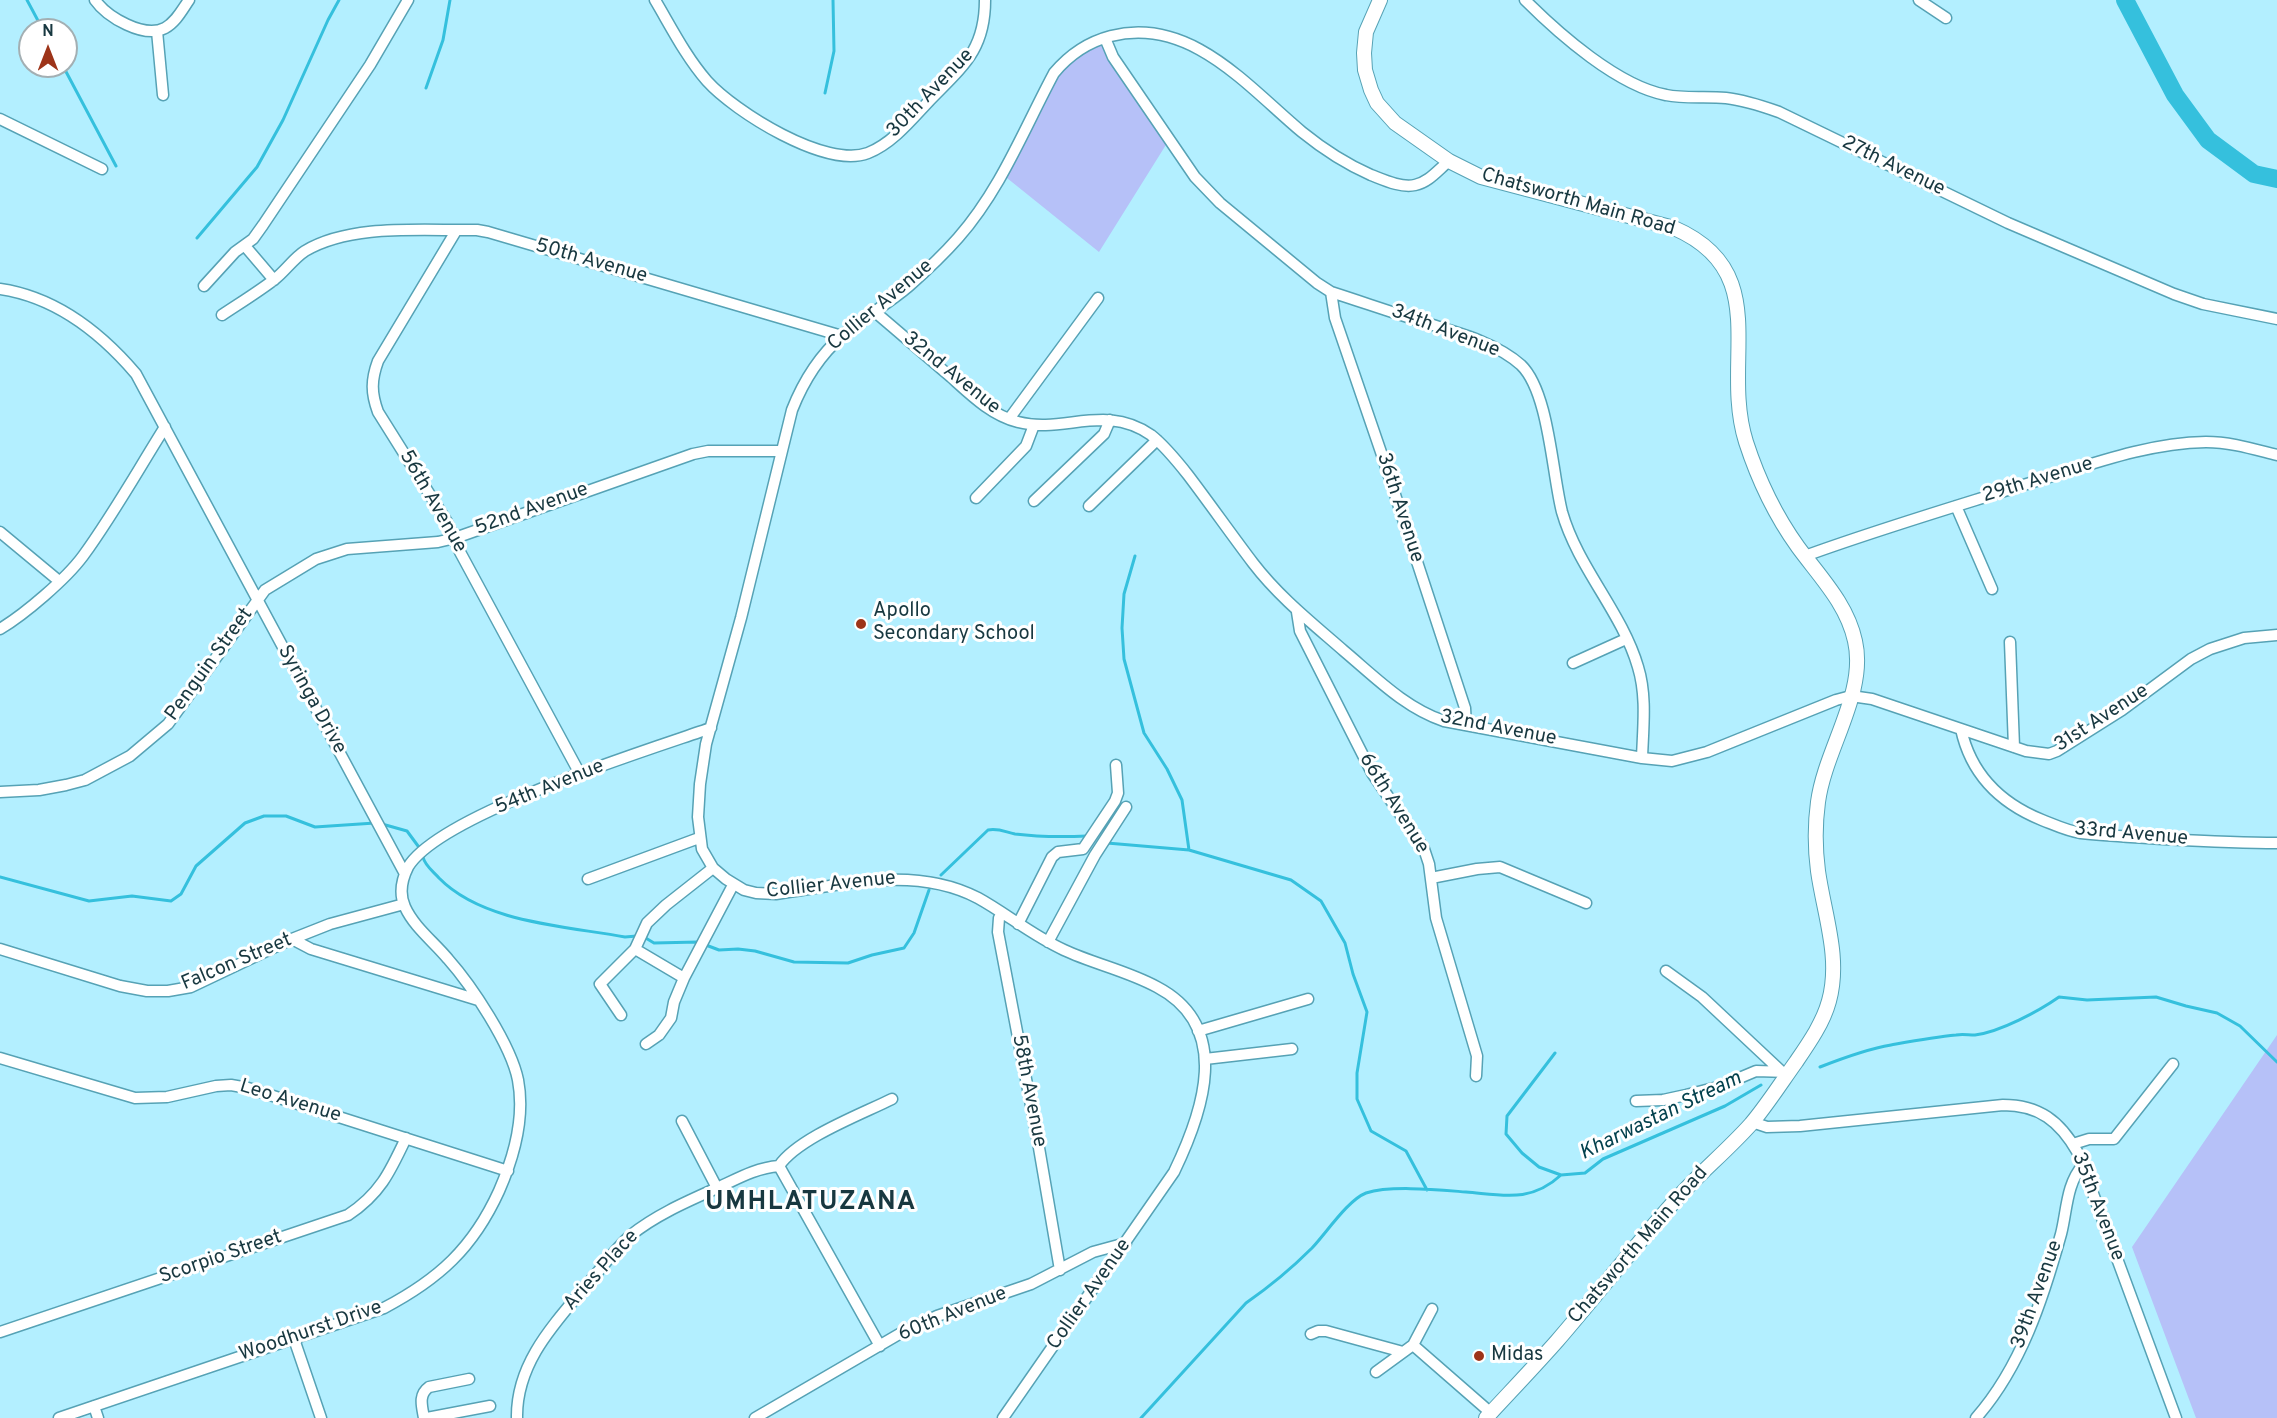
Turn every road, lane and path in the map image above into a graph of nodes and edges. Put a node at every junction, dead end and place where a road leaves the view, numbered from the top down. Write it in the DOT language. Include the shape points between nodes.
graph roads {
  1 [pos="95,0"];
  2 [pos="189,0"];
  3 [pos="408,0"];
  4 [pos="655,0"];
  5 [pos="985,0"];
  6 [pos="1380,0"];
  7 [pos="1525,0"];
  8 [pos="1919,0"];
  9 [pos="1946,18"];
  10 [pos="157,31"];
  11 [pos="1105,38"];
  12 [pos="163,95"];
  13 [pos="0,119"];
  14 [pos="1449,161"];
  15 [pos="102,169"];
  16 [pos="456,231"];
  17 [pos="245,246"];
  18 [pos="274,280"];
  19 [pos="204,286"];
  20 [pos="0,289"];
  21 [pos="1331,292"];
  22 [pos="1098,298"];
  23 [pos="874,312"];
  24 [pos="222,315"];
  25 [pos="2277,319"];
  26 [pos="842,336"];
  27 [pos="1009,419"];
  28 [pos="1110,420"];
  29 [pos="1034,425"];
  30 [pos="165,427"];
  31 [pos="1156,440"];
  32 [pos="781,451"];
  33 [pos="2277,455"];
  34 [pos="976,498"];
  35 [pos="1034,501"];
  36 [pos="1089,506"];
  37 [pos="1956,506"];
  38 [pos="0,532"];
  39 [pos="455,538"];
  40 [pos="1804,556"];
  41 [pos="59,581"];
  42 [pos="1992,589"];
  43 [pos="257,600"];
  44 [pos="1297,612"];
  45 [pos="0,629"];
  46 [pos="2277,635"];
  47 [pos="1626,639"];
  48 [pos="2010,642"];
  49 [pos="1573,663"];
  50 [pos="1851,696"];
  51 [pos="1466,725"];
  52 [pos="711,728"];
  53 [pos="1961,729"];
  54 [pos="2014,747"];
  55 [pos="1642,758"];
  56 [pos="1116,765"];
  57 [pos="580,774"];
  58 [pos="0,792"];
  59 [pos="1126,807"];
  60 [pos="699,838"];
  61 [pos="2277,843"];
  62 [pos="713,868"];
  63 [pos="405,874"];
  64 [pos="1431,878"];
  65 [pos="588,879"];
  66 [pos="733,885"];
  67 [pos="1586,903"];
  68 [pos="404,904"];
  69 [pos="1002,913"];
  70 [pos="1018,924"];
  71 [pos="292,939"];
  72 [pos="1048,942"];
  73 [pos="0,949"];
  74 [pos="635,949"];
  75 [pos="1666,971"];
  76 [pos="684,978"];
  77 [pos="1308,999"];
  78 [pos="478,1000"];
  79 [pos="621,1016"];
  80 [pos="1198,1031"];
  81 [pos="646,1044"];
  82 [pos="1292,1049"];
  83 [pos="0,1058"];
  84 [pos="1205,1059"];
  85 [pos="2173,1064"];
  86 [pos="1785,1072"];
  87 [pos="1476,1076"];
  88 [pos="892,1099"];
  89 [pos="1636,1101"];
  90 [pos="682,1121"];
  91 [pos="1752,1122"];
  92 [pos="406,1138"];
  93 [pos="2073,1144"];
  94 [pos="2083,1165"];
  95 [pos="779,1166"];
  96 [pos="508,1171"];
  97 [pos="717,1188"];
  98 [pos="1126,1243"];
  99 [pos="1060,1270"];
  100 [pos="1432,1309"];
  101 [pos="0,1332"];
  102 [pos="1311,1334"];
  103 [pos="294,1339"];
  104 [pos="1413,1345"];
  105 [pos="880,1346"];
  106 [pos="1403,1352"];
  107 [pos="1376,1372"];
  108 [pos="469,1379"];
  109 [pos="94,1406"];
  110 [pos="490,1406"];
  111 [pos="1489,1415"];
  112 [pos="59,1418"];
  113 [pos="98,1418"];
  114 [pos="321,1418"];
  115 [pos="425,1418"];
  116 [pos="517,1418"];
  117 [pos="755,1418"];
  118 [pos="1004,1418"];
  119 [pos="1976,1418"];
  120 [pos="2175,1418"];
  1 -- 10 [label="street" via="104,11 129,25"];
  2 -- 10 [label="street" via="172,23"];
  3 -- 17 [label="street" via="347,100 272,213"];
  4 -- 5 [label="street, 30th Avenue" via="693,62 724,97 754,120 775,130 825,153 849,156 867,153 902,130 958,71 977,48"];
  6 -- 14 [label="street, Chatsworth Main Road" via="1370,20 1364,53 1371,90 1395,123"];
  7 -- 25 [label="street, 27th Avenue" via="1590,56 1647,90 1667,96 1728,98 1779,112 2008,223 2174,294"];
  8 -- 9 [label="street"];
  10 -- 12 [label="street"];
  11 -- 14 [label="street, Collier Avenue" via="1132,32 1158,33 1199,50 1223,64 1330,152 1383,180 1415,185"];
  11 -- 21 [label="street, 34th Avenue" via="1113,57 1195,177 1220,203"];
  11 -- 23 [label="street, Collier Avenue" via="1061,64 976,217 908,286"];
  13 -- 15 [label="street"];
  14 -- 40 [label="street, Chatsworth Main Road" via="1481,177 1674,228 1711,250 1723,264 1736,298 1737,405 1746,443 1778,516"];
  16 -- 18 [label="street, 50th Avenue" via="385,230 335,240 303,252"];
  16 -- 26 [label="street, 50th Avenue" via="488,232"];
  16 -- 39 [label="street, 56th Avenue" via="387,343 372,383 378,412"];
  17 -- 18 [label="street"];
  17 -- 19 [label="street"];
  18 -- 24 [label="street, 50th Avenue"];
  20 -- 30 [label="street, Syringa Drive" via="47,304 94,333 136,374"];
  21 -- 47 [label="street, 34th Avenue" via="1470,337 1522,366 1542,406 1567,527"];
  21 -- 51 [label="street, 36th Avenue" via="1335,318 1461,697"];
  22 -- 27 [label="street"];
  23 -- 26 [label="street, Collier Avenue"];
  23 -- 27 [label="street, 32nd Avenue" via="988,408"];
  26 -- 32 [label="street, Collier Avenue" via="823,356 799,393"];
  27 -- 29 [label="street, 32nd Avenue"];
  28 -- 29 [label="street, 32nd Avenue"];
  28 -- 31 [label="street, 32nd Avenue" via="1132,426"];
  28 -- 35 [label="street" via="1104,434"];
  29 -- 34 [label="street" via="1026,446"];
  30 -- 41 [label="street" via="82,558"];
  30 -- 43 [label="street, Syringa Drive"];
  31 -- 36 [label="street"];
  31 -- 44 [label="street, 32nd Avenue"];
  32 -- 39 [label="street, 52nd Avenue" via="708,451 679,457"];
  32 -- 52 [label="street, Collier Avenue"];
  33 -- 37 [label="street, 29th Avenue" via="2233,443 2176,444 2121,455"];
  37 -- 40 [label="street, 29th Avenue"];
  37 -- 42 [label="street"];
  38 -- 41 [label="street"];
  39 -- 43 [label="street, 52nd Avenue" via="328,554 265,590"];
  39 -- 57 [label="street, 56th Avenue"];
  40 -- 50 [label="street, Chatsworth Main Road" via="1850,624 1857,659"];
  41 -- 45 [label="street"];
  43 -- 58 [label="street, Penguin Street" via="187,701 168,724 130,756 85,780 39,790"];
  43 -- 63 [label="street, Syringa Drive"];
  44 -- 51 [label="street, 32nd Avenue" via="1417,710"];
  44 -- 64 [label="street, 66th Avenue" via="1304,640 1372,773 1424,849"];
  46 -- 54 [label="street, 31st Avenue" via="2228,641 2191,659 2057,751 2036,753"];
  47 -- 49 [label="street"];
  47 -- 55 [label="street, 34th Avenue" via="1642,682"];
  48 -- 54 [label="street"];
  50 -- 53 [label="street, 31st Avenue" via="1872,699"];
  50 -- 55 [label="street, 32nd Avenue" via="1707,752 1680,760"];
  50 -- 86 [label="street, Chatsworth Main Road" via="1825,770 1815,836 1832,951 1829,1001 1819,1026"];
  51 -- 55 [label="street, 32nd Avenue"];
  52 -- 57 [label="street, 54th Avenue"];
  52 -- 60 [label="street, Collier Avenue" via="700,783"];
  53 -- 54 [label="street, 31st Avenue"];
  53 -- 61 [label="street, 33rd Avenue" via="1972,762 1990,788 2027,814 2064,829 2134,837"];
  56 -- 70 [label="street" via="1118,793 1087,844 1080,850 1058,852 1052,857"];
  57 -- 63 [label="street, 54th Avenue" via="483,814 430,847"];
  59 -- 72 [label="street"];
  60 -- 62 [label="street, Collier Avenue"];
  60 -- 65 [label="street"];
  62 -- 66 [label="street, Collier Avenue"];
  62 -- 74 [label="street" via="647,924"];
  63 -- 68 [label="street, Syringa Drive"];
  64 -- 67 [label="street" via="1500,867"];
  64 -- 87 [label="street, 66th Avenue" via="1436,918 1477,1056"];
  66 -- 69 [label="street, Collier Avenue" via="756,893 776,894 916,879 959,890"];
  66 -- 76 [label="street"];
  68 -- 71 [label="street, Falcon Street"];
  68 -- 78 [label="street"];
  69 -- 70 [label="street, Collier Avenue"];
  69 -- 99 [label="street, 58th Avenue" via="998,932"];
  70 -- 72 [label="street, Collier Avenue"];
  71 -- 73 [label="street, Falcon Street" via="191,987 168,991 120,986"];
  71 -- 78 [label="street" via="311,949"];
  72 -- 80 [label="street, Collier Avenue" via="1158,987 1186,1010"];
  74 -- 76 [label="street"];
  74 -- 79 [label="street" via="600,984"];
  75 -- 86 [label="street" via="1702,997"];
  76 -- 81 [label="street" via="671,1018 659,1035"];
  77 -- 80 [label="street"];
  78 -- 96 [label="street" via="508,1052 518,1080 518,1134"];
  80 -- 84 [label="street, Collier Avenue"];
  82 -- 84 [label="street"];
  83 -- 92 [label="street, Leo Avenue" via="135,1098 167,1097 223,1085 248,1088"];
  84 -- 98 [label="street, Collier Avenue" via="1202,1098 1188,1143"];
  85 -- 93 [label="street" via="2114,1138 2089,1138"];
  86 -- 89 [label="street" via="1756,1071 1719,1087 1680,1097"];
  86 -- 91 [label="street, Chatsworth Main Road"];
  88 -- 95 [label="street" via="808,1141"];
  90 -- 97 [label="street"];
  91 -- 93 [label="street, 35th Avenue" via="1767,1127 1800,1126 2014,1105 2048,1118"];
  91 -- 111 [label="street, Chatsworth Main Road" via="1671,1204"];
  92 -- 96 [label="street, Leo Avenue"];
  92 -- 101 [label="street, Scorpio Street" via="377,1191 348,1215"];
  93 -- 94 [label="street, 35th Avenue"];
  94 -- 119 [label="street, 39th Avenue" via="2074,1174 2061,1232 2033,1319 2007,1373"];
  94 -- 120 [label="street, 35th Avenue"];
  95 -- 97 [label="street, Aries Place" via="750,1171"];
  95 -- 105 [label="street"];
  96 -- 103 [label="street, Woodhurst Drive" via="476,1233 430,1281 384,1308"];
  97 -- 116 [label="street, Aries Place" via="644,1225 612,1255 534,1352 523,1377"];
  98 -- 99 [label="street, 60th Avenue" via="1092,1252"];
  98 -- 118 [label="street, Collier Avenue"];
  99 -- 105 [label="street, 60th Avenue" via="937,1316"];
  100 -- 104 [label="street"];
  102 -- 106 [label="street" via="1326,1331"];
  103 -- 109 [label="street, Woodhurst Drive"];
  103 -- 114 [label="street"];
  104 -- 106 [label="street"];
  104 -- 111 [label="street"];
  105 -- 117 [label="street, 60th Avenue"];
  106 -- 107 [label="street"];
  108 -- 115 [label="street" via="424,1390 421,1397"];
  109 -- 112 [label="street, Woodhurst Drive"];
  109 -- 113 [label="street"];
  110 -- 115 [label="street"];
}
